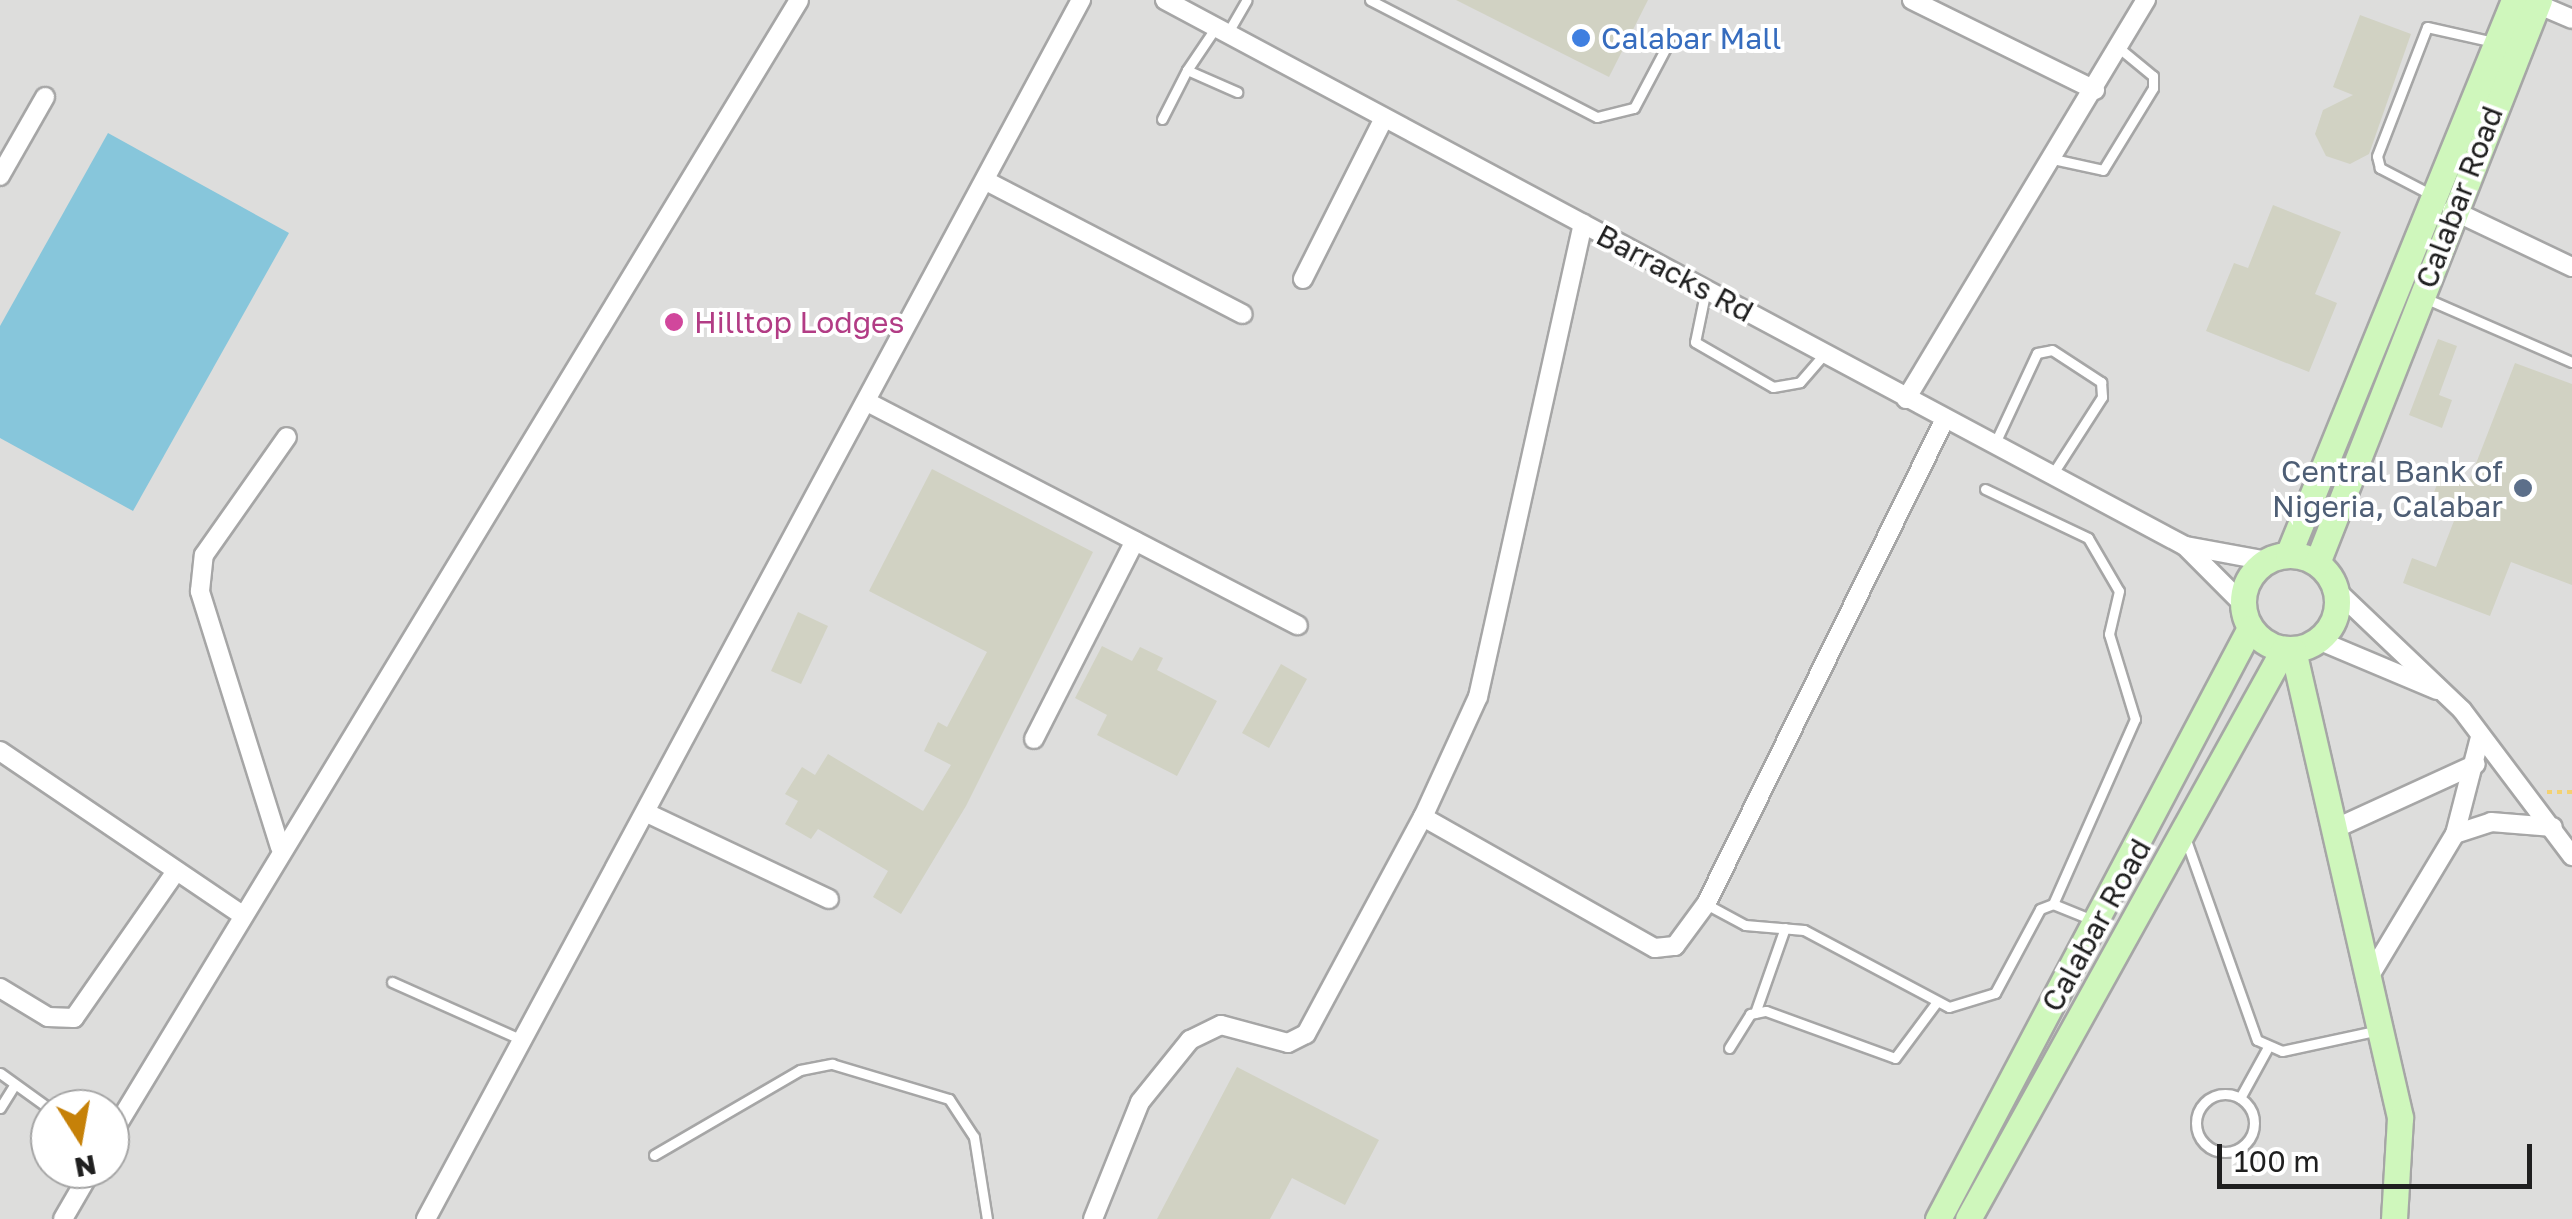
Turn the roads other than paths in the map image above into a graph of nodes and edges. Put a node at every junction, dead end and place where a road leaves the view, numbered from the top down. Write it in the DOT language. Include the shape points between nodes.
graph roads {
  1 [pos="799,0"];
  2 [pos="1082,0"];
  3 [pos="1165,0"];
  4 [pos="1246,0"];
  5 [pos="1370,0"];
  6 [pos="1912,0"];
  7 [pos="2146,0"];
  8 [pos="2530,2"];
  9 [pos="2572,19"];
  10 [pos="1222,30"];
  11 [pos="1669,42"];
  12 [pos="2496,43"];
  13 [pos="2119,48"];
  14 [pos="1188,70"];
  15 [pos="2095,90"];
  16 [pos="1236,92"];
  17 [pos="45,97"];
  18 [pos="1384,118"];
  19 [pos="1162,119"];
  20 [pos="2053,159"];
  21 [pos="0,176"];
  22 [pos="986,181"];
  23 [pos="2443,203"];
  24 [pos="1582,224"];
  25 [pos="2572,267"];
  26 [pos="1303,279"];
  27 [pos="1706,289"];
  28 [pos="2420,296"];
  29 [pos="1243,314"];
  30 [pos="1824,354"];
  31 [pos="2572,362"];
  32 [pos="1906,398"];
  33 [pos="869,403"];
  34 [pos="1945,419"];
  35 [pos="287,437"];
  36 [pos="1995,444"];
  37 [pos="2052,475"];
  38 [pos="1984,489"];
  39 [pos="1134,541"];
  40 [pos="2185,546"];
  41 [pos="2277,558"];
  42 [pos="2318,563"];
  43 [pos="2336,590"];
  44 [pos="2246,616"];
  45 [pos="1298,625"];
  46 [pos="2318,640"];
  47 [pos="2289,649"];
  48 [pos="2447,694"];
  49 [pos="2480,737"];
  50 [pos="1034,739"];
  51 [pos="1,753"];
  52 [pos="2476,764"];
  53 [pos="650,814"];
  54 [pos="1423,817"];
  55 [pos="2181,827"];
  56 [pos="2553,827"];
  57 [pos="2332,830"];
  58 [pos="2456,834"];
  59 [pos="280,846"];
  60 [pos="2572,856"];
  61 [pos="176,871"];
  62 [pos="830,899"];
  63 [pos="1706,904"];
  64 [pos="2053,904"];
  65 [pos="239,914"];
  66 [pos="2098,922"];
  67 [pos="1785,928"];
  68 [pos="2369,977"];
  69 [pos="392,982"];
  70 [pos="0,988"];
  71 [pos="1936,1002"];
  72 [pos="1755,1013"];
  73 [pos="2382,1029"];
  74 [pos="525,1041"];
  75 [pos="2268,1047"];
  76 [pos="1729,1048"];
  77 [pos="0,1074"];
  78 [pos="16,1084"];
  79 [pos="30,1094"];
  80 [pos="2240,1098"];
  81 [pos="130,1102"];
  82 [pos="0,1108"];
  83 [pos="654,1155"];
  84 [pos="80,1189"];
  85 [pos="63,1219"];
  86 [pos="426,1219"];
  87 [pos="986,1219"];
  88 [pos="1093,1219"];
  89 [pos="1938,1219"];
  90 [pos="1968,1219"];
  91 [pos="2394,1219"];
  1 -- 59 [label="street"];
  2 -- 22 [label="street"];
  3 -- 10 [label="street, Barracks Rd"];
  4 -- 10 [label="lane"];
  5 -- 11 [label="lane" via="1596,118 1634,108"];
  6 -- 15 [label="street"];
  7 -- 13 [label="street"];
  8 -- 9 [label="street"];
  8 -- 12 [label="main road, Calabar Road"];
  8 -- 23 [label="main road, Calabar Road"];
  10 -- 14 [label="lane"];
  10 -- 18 [label="street, Barracks Rd"];
  12 -- 23 [label="main road, Calabar Road"];
  12 -- 23 [label="lane" via="2427,27 2377,156 2380,168"];
  13 -- 15 [label="street"];
  13 -- 20 [label="lane" via="2153,76 2153,88 2103,170"];
  14 -- 16 [label="lane"];
  14 -- 19 [label="lane"];
  15 -- 20 [label="street"];
  17 -- 21 [label="street"];
  18 -- 24 [label="street, Barracks Rd"];
  18 -- 26 [label="street"];
  20 -- 32 [label="street"];
  22 -- 29 [label="street"];
  22 -- 33 [label="street"];
  23 -- 25 [label="street"];
  23 -- 28 [label="main road, Calabar Road"];
  23 -- 41 [label="main road, Calabar Road"];
  24 -- 27 [label="street, Barracks Rd"];
  24 -- 54 [label="street" via="1478,697"];
  27 -- 30 [label="street, Barracks Rd"];
  27 -- 30 [label="lane" via="1695,342 1772,387 1800,382"];
  28 -- 31 [label="lane"];
  28 -- 42 [label="main road, Calabar Road"];
  30 -- 32 [label="street, Barracks Rd"];
  32 -- 34 [label="street, Barracks Rd"];
  33 -- 39 [label="street"];
  33 -- 53 [label="street"];
  34 -- 36 [label="street, Barracks Rd"];
  34 -- 63 [label="street"];
  35 -- 59 [label="street" via="204,555 200,591"];
  36 -- 37 [label="street, Barracks Rd"];
  36 -- 37 [label="lane" via="2037,352 2052,350 2101,382 2102,397"];
  37 -- 40 [label="street, Barracks Rd"];
  38 -- 64 [label="lane" via="2088,538 2105,554 2119,591 2109,634 2135,719"];
  39 -- 45 [label="street"];
  39 -- 50 [label="street"];
  40 -- 41 [label="street, Barracks Rd"];
  40 -- 44 [label="street, Barracks Rd"];
  41 -- 42 [label="main road"];
  41 -- 44 [label="main road"];
  42 -- 43 [label="main road"];
  43 -- 46 [label="main road" via="2335,618"];
  43 -- 48 [label="street"];
  44 -- 47 [label="main road"];
  44 -- 66 [label="main road, Calabar Road"];
  46 -- 47 [label="main road"];
  46 -- 48 [label="street"];
  47 -- 55 [label="main road, Calabar Road"];
  47 -- 57 [label="main road"];
  48 -- 49 [label="street"];
  49 -- 52 [label="street"];
  49 -- 56 [label="street"];
  51 -- 61 [label="street"];
  52 -- 57 [label="street"];
  52 -- 58 [label="street"];
  53 -- 62 [label="street"];
  53 -- 74 [label="street"];
  54 -- 63 [label="street" via="1655,948 1686,937"];
  54 -- 88 [label="street" via="1306,1034 1288,1043 1221,1025 1190,1040 1140,1102"];
  55 -- 75 [label="lane" via="2257,1040"];
  55 -- 90 [label="main road, Calabar Road"];
  56 -- 58 [label="street" via="2491,822"];
  56 -- 60 [label="street"];
  57 -- 68 [label="main road"];
  58 -- 68 [label="street"];
  59 -- 65 [label="street"];
  61 -- 65 [label="street"];
  61 -- 70 [label="street" via="74,1018 48,1017"];
  63 -- 67 [label="lane" via="1745,925"];
  64 -- 66 [label="lane"];
  64 -- 71 [label="lane" via="2040,909 1995,993 1966,1006"];
  65 -- 81 [label="street"];
  66 -- 89 [label="main road, Calabar Road"];
  67 -- 71 [label="lane"];
  67 -- 72 [label="lane"];
  68 -- 73 [label="main road"];
  69 -- 74 [label="lane"];
  71 -- 72 [label="lane" via="1895,1058"];
  72 -- 76 [label="lane"];
  73 -- 75 [label="lane"];
  73 -- 91 [label="main road" via="2400,1118"];
  74 -- 86 [label="street"];
  75 -- 80 [label="lane"];
  77 -- 78 [label="lane"];
  78 -- 79 [label="lane"];
  78 -- 82 [label="lane"];
  80 -- 80 [label="lane" via="2252,1110 2248,1142 2234,1151 2203,1143 2196,1128 2208,1099"];
  83 -- 87 [label="lane" via="800,1070 832,1064 950,1099 974,1137"];
  84 -- 85 [label="street"];
}
